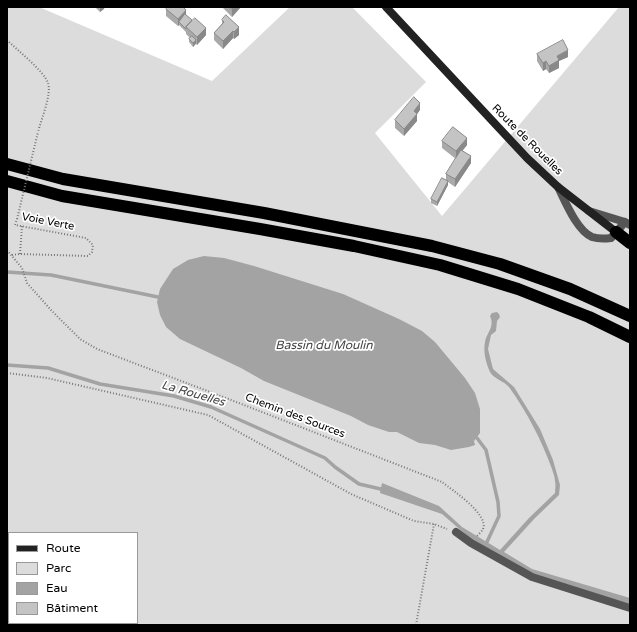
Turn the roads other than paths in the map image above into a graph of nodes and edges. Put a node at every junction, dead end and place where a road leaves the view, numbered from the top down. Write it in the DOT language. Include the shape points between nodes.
graph roads {
  1 [pos="386,7"];
  2 [pos="7,164"];
  3 [pos="7,181"];
  4 [pos="558,187"];
  5 [pos="589,211"];
  6 [pos="627,223"];
  7 [pos="616,232"];
  8 [pos="630,243"];
  9 [pos="630,316"];
  10 [pos="630,337"];
  11 [pos="456,532"];
  12 [pos="630,608"];
  1 -- 4 [label="street, Route de Rouelles" via="527,158"];
  2 -- 9 [label="highway" via="64,179 271,214 432,246 500,264 563,286"];
  3 -- 10 [label="highway" via="62,196 354,246 440,265 518,288"];
  4 -- 5 [label="street"];
  4 -- 7 [label="street, Route de Rouelles" via="582,230 599,239 611,238"];
  5 -- 6 [label="street"];
  5 -- 7 [label="street"];
  6 -- 7 [label="street, Route de Rouelles"];
  7 -- 8 [label="highway"];
  11 -- 12 [label="street" via="532,577"];
}
